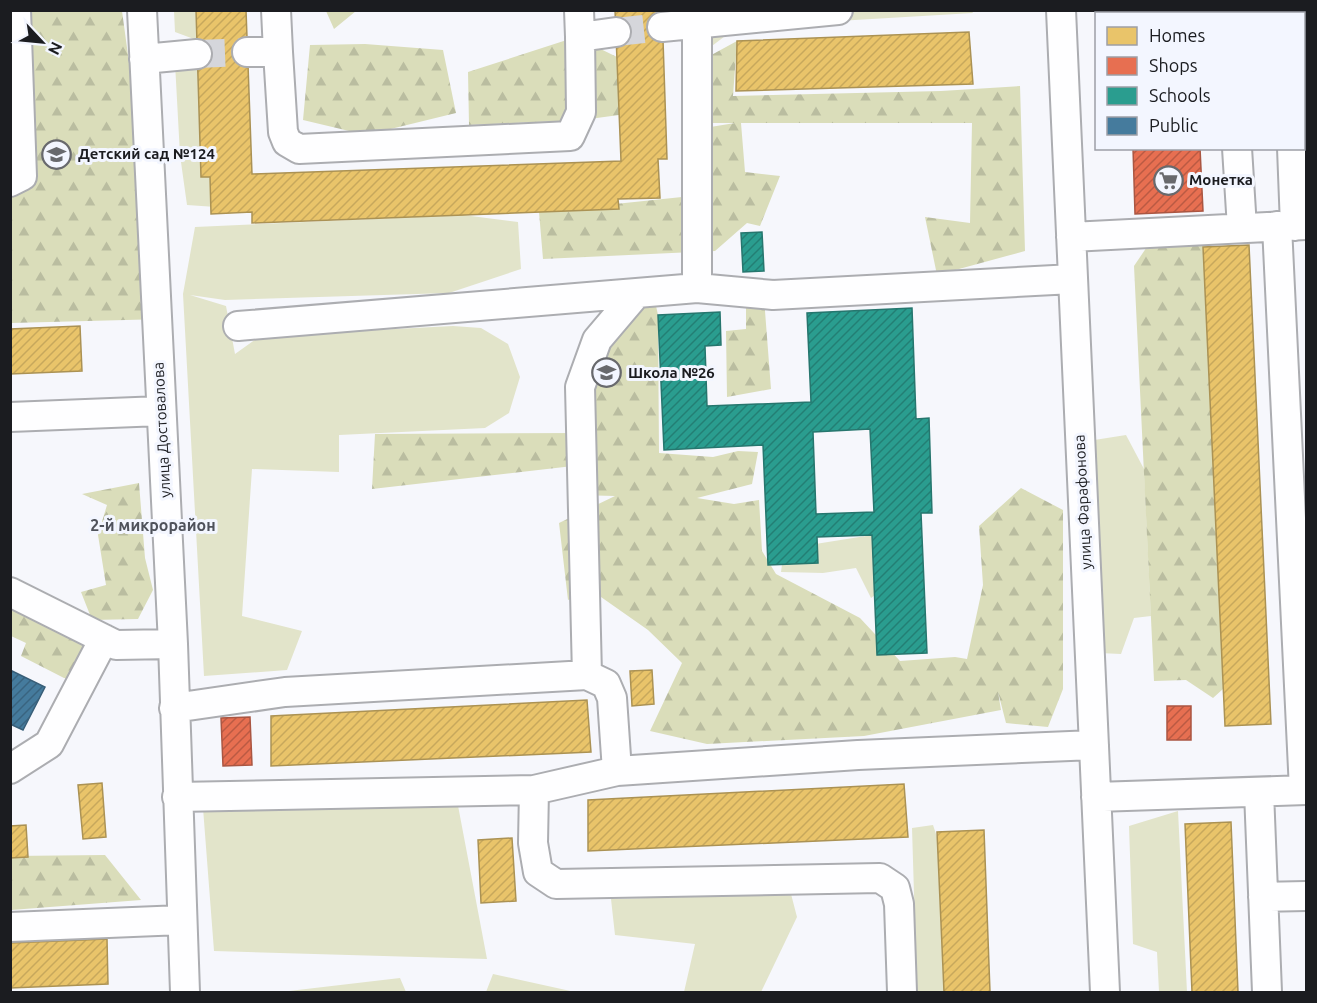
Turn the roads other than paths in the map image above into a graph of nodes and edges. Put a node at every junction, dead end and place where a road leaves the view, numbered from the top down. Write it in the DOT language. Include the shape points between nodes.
graph roads {
  1 [pos="16,10"];
  2 [pos="142,10"];
  3 [pos="276,10"];
  4 [pos="838,10"];
  5 [pos="1061,10"];
  6 [pos="697,18"];
  7 [pos="579,24"];
  8 [pos="662,27"];
  9 [pos="616,33"];
  10 [pos="247,52"];
  11 [pos="278,52"];
  12 [pos="197,54"];
  13 [pos="144,59"];
  14 [pos="1237,150"];
  15 [pos="1292,150"];
  16 [pos="10,182"];
  17 [pos="1293,226"];
  18 [pos="1242,228"];
  19 [pos="1071,237"];
  20 [pos="1073,279"];
  21 [pos="697,288"];
  22 [pos="636,294"];
  23 [pos="238,326"];
  24 [pos="161,411"];
  25 [pos="10,417"];
  26 [pos="1297,459"];
  27 [pos="10,591"];
  28 [pos="104,639"];
  29 [pos="174,644"];
  30 [pos="587,675"];
  31 [pos="174,708"];
  32 [pos="1094,745"];
  33 [pos="10,770"];
  34 [pos="617,771"];
  35 [pos="534,790"];
  36 [pos="1305,790"];
  37 [pos="1259,792"];
  38 [pos="1096,796"];
  39 [pos="177,797"];
  40 [pos="1306,896"];
  41 [pos="1263,897"];
  42 [pos="182,920"];
  43 [pos="10,927"];
  44 [pos="185,993"];
  45 [pos="902,993"];
  46 [pos="1105,993"];
  47 [pos="1268,993"];
  1 -- 16 [label="street" via="22,176"];
  2 -- 13 [label="street, улица Достовалова"];
  3 -- 11 [label="street"];
  4 -- 6 [label="street"];
  5 -- 19 [label="street, улица Фарафонова"];
  6 -- 8 [label="street"];
  6 -- 21 [label="street"];
  7 -- 9 [label="street"];
  7 -- 11 [label="street" via="581,112 570,136 308,150 293,146 283,132"];
  10 -- 11 [label="street"];
  12 -- 13 [label="street"];
  13 -- 24 [label="street, улица Достовалова"];
  14 -- 18 [label="street"];
  15 -- 17 [label="street"];
  17 -- 18 [label="street"];
  17 -- 26 [label="street"];
  18 -- 19 [label="street"];
  19 -- 20 [label="street, улица Фарафонова"];
  20 -- 21 [label="street" via="773,295"];
  20 -- 32 [label="street, улица Фарафонова"];
  21 -- 22 [label="street"];
  22 -- 23 [label="street"];
  22 -- 30 [label="street" via="597,340 580,387"];
  24 -- 25 [label="street"];
  24 -- 29 [label="street, улица Достовалова"];
  26 -- 36 [label="street"];
  27 -- 28 [label="street"];
  28 -- 29 [label="street" via="116,645"];
  28 -- 33 [label="street" via="49,744"];
  29 -- 31 [label="street, улица Достовалова"];
  30 -- 31 [label="street" via="285,692"];
  30 -- 34 [label="street" via="606,684 612,698"];
  31 -- 39 [label="street, улица Достовалова"];
  32 -- 34 [label="street"];
  32 -- 38 [label="street, улица Фарафонова"];
  34 -- 35 [label="street"];
  35 -- 39 [label="street"];
  35 -- 45 [label="street" via="533,843 538,872 556,884 880,878 895,888 899,904"];
  36 -- 37 [label="street"];
  37 -- 38 [label="street"];
  37 -- 41 [label="street"];
  38 -- 46 [label="street, улица Фарафонова"];
  39 -- 42 [label="street, улица Достовалова"];
  40 -- 41 [label="street"];
  41 -- 47 [label="street"];
  42 -- 43 [label="street"];
  42 -- 44 [label="street, улица Достовалова"];
}
